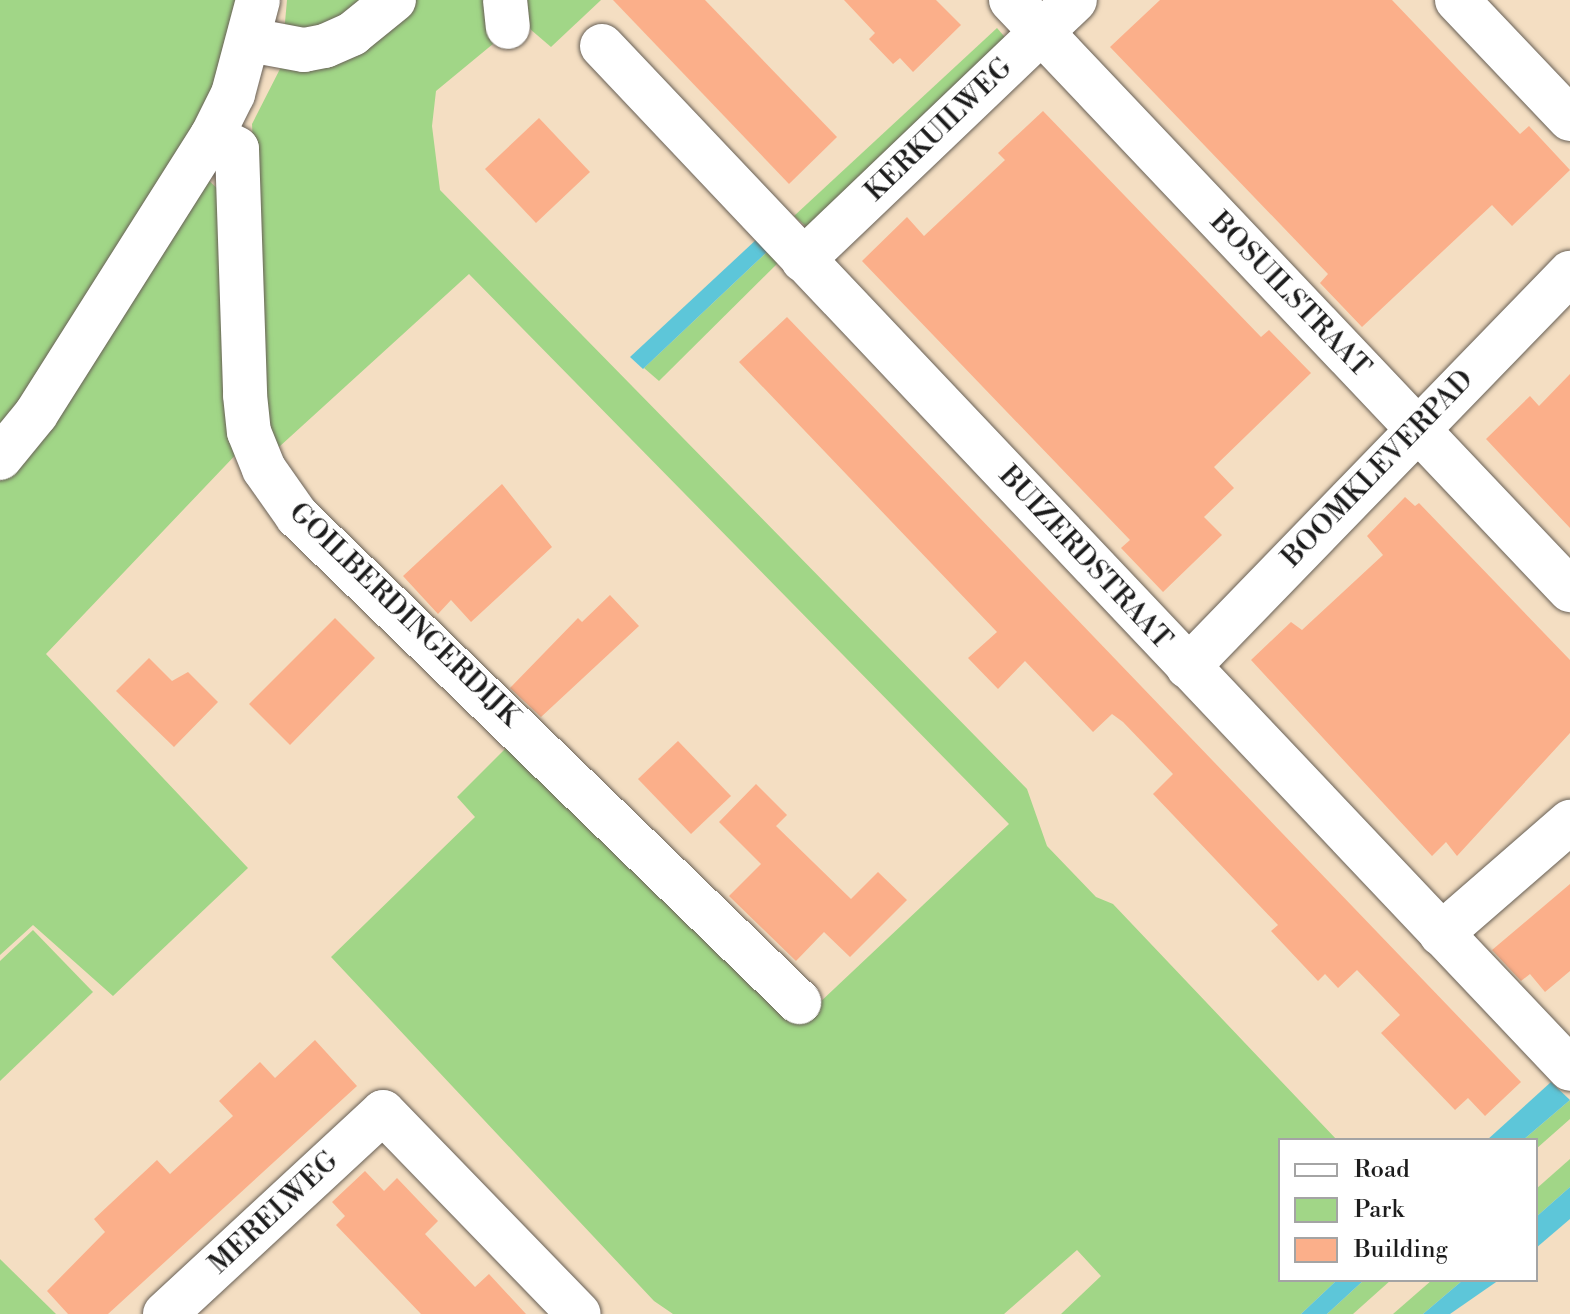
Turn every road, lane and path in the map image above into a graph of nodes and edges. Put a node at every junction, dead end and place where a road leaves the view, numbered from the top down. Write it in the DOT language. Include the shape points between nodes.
graph roads {
  1 [pos="394,0"];
  2 [pos="1011,0"];
  3 [pos="1075,0"];
  4 [pos="1457,0"];
  5 [pos="254,20"];
  6 [pos="1040,33"];
  7 [pos="602,46"];
  8 [pos="1570,119"];
  9 [pos="212,136"];
  10 [pos="803,260"];
  11 [pos="1570,273"];
  12 [pos="1417,428"];
  13 [pos="0,458"];
  14 [pos="1570,590"];
  15 [pos="1188,667"];
  16 [pos="1570,822"];
  17 [pos="1441,934"];
  18 [pos="799,1002"];
  19 [pos="1570,1069"];
  20 [pos="165,1314"];
  21 [pos="579,1314"];
  1 -- 5 [label="street" via="352,34 304,50"];
  2 -- 6 [label="street, BOSUILSTRAAT"];
  3 -- 6 [label="street, KERKUILWEG"];
  4 -- 8 [label="street"];
  5 -- 9 [label="street"];
  6 -- 10 [label="street, KERKUILWEG"];
  6 -- 12 [label="street, BOSUILSTRAAT"];
  7 -- 10 [label="street, BUIZERDSTRAAT"];
  9 -- 13 [label="street" via="36,414"];
  9 -- 18 [label="street, GOILBERDINGERDIJK" via="237,149 245,395 249,432 264,469 297,516"];
  10 -- 15 [label="street, BUIZERDSTRAAT"];
  11 -- 12 [label="street, BOOMKLEVERPAD"];
  12 -- 14 [label="street, BOSUILSTRAAT"];
  12 -- 15 [label="street, BOOMKLEVERPAD"];
  15 -- 17 [label="street, BUIZERDSTRAAT"];
  16 -- 17 [label="street"];
  17 -- 19 [label="street, BUIZERDSTRAAT"];
  20 -- 21 [label="street, MERELWEG" via="383,1112"];
}
